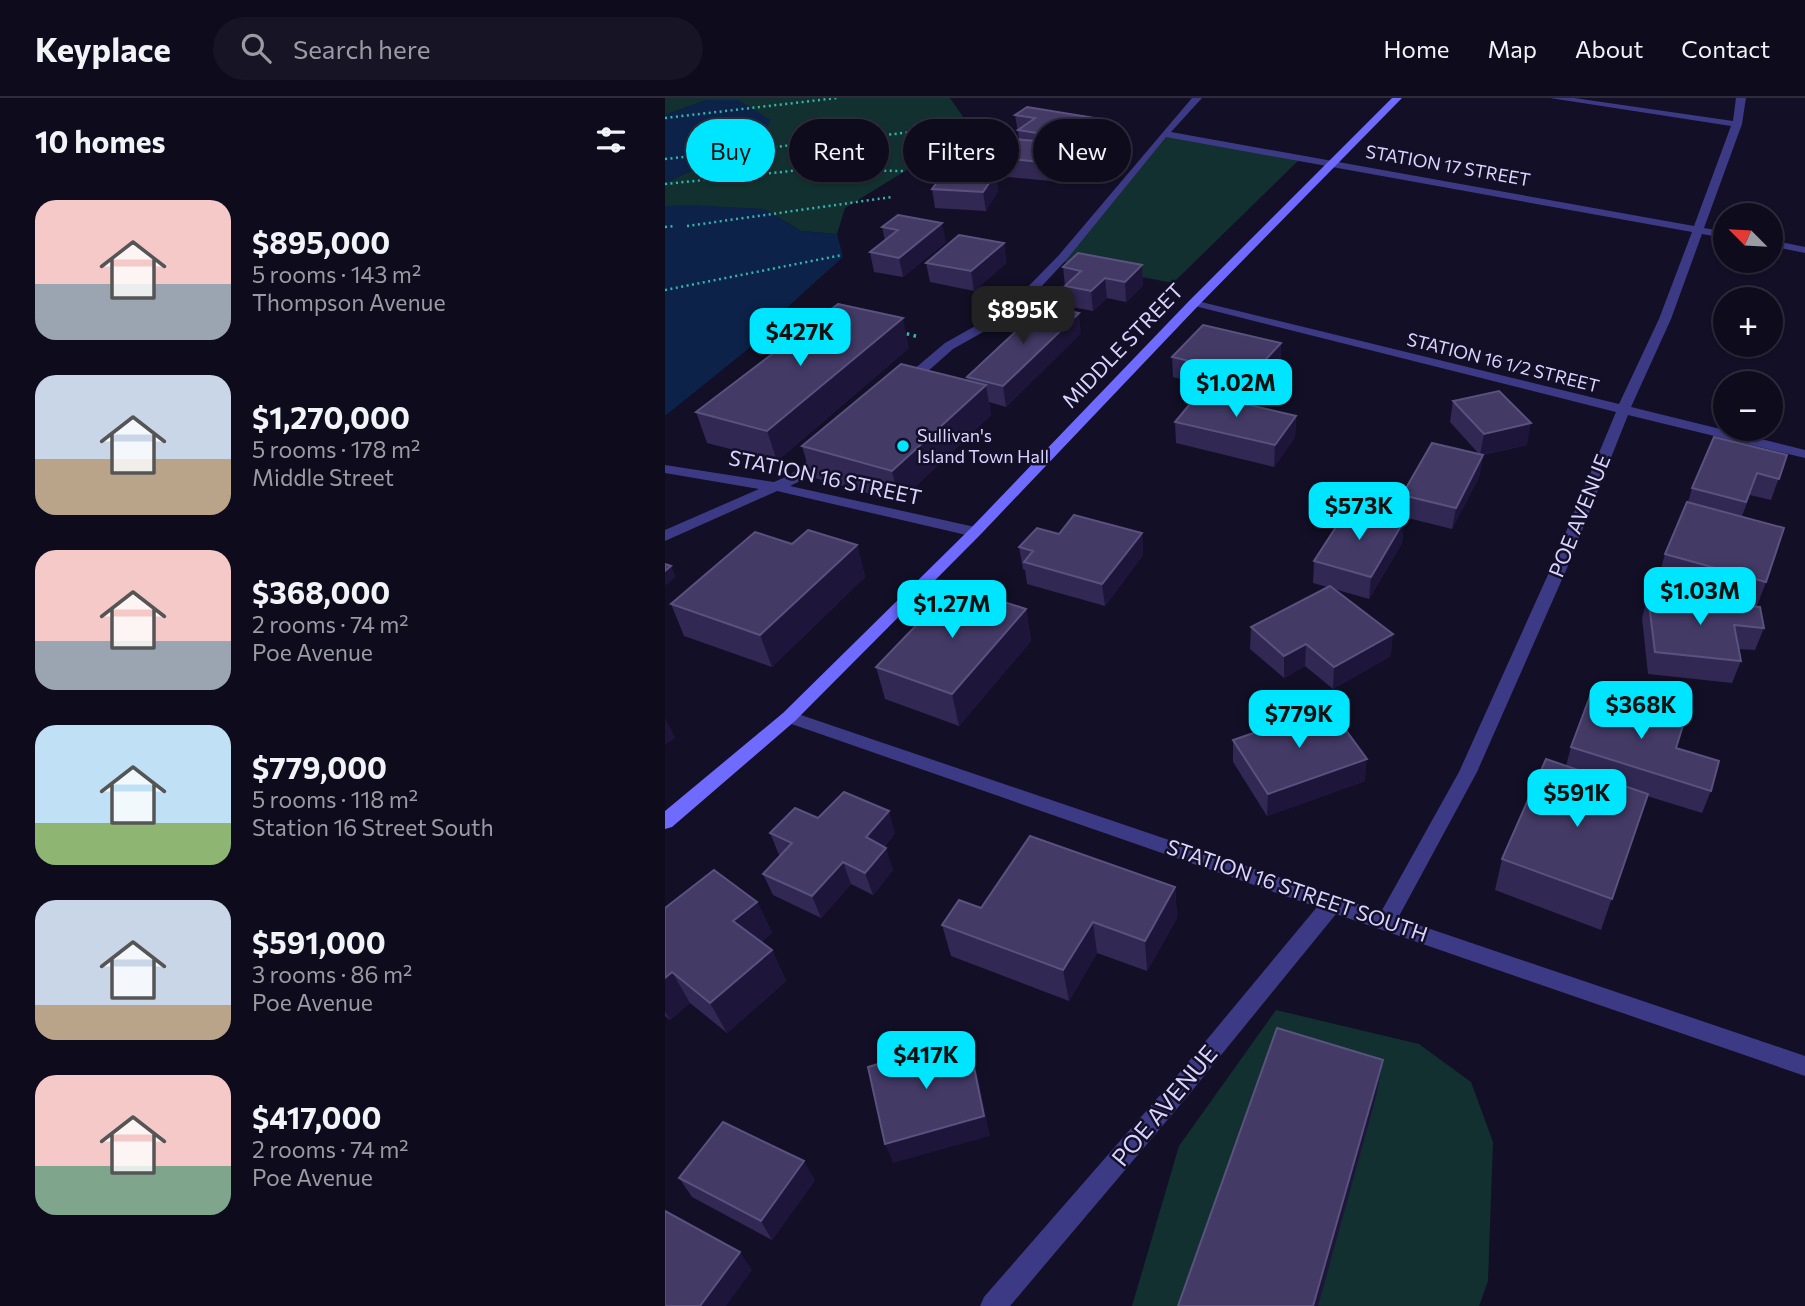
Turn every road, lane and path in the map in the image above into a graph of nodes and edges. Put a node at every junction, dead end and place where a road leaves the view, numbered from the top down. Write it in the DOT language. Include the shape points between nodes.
graph roads {
  1 [pos="837,98"];
  2 [pos="1197,98"];
  3 [pos="1397,98"];
  4 [pos="1555,98"];
  5 [pos="1741,98"];
  6 [pos="665,118"];
  7 [pos="1737,124"];
  8 [pos="903,133"];
  9 [pos="1164,134"];
  10 [pos="665,159"];
  11 [pos="1333,162"];
  12 [pos="903,171"];
  13 [pos="665,184"];
  14 [pos="892,197"];
  15 [pos="674,226"];
  16 [pos="687,226"];
  17 [pos="665,228"];
  18 [pos="1698,230"];
  19 [pos="1713,233"];
  20 [pos="1783,245"];
  21 [pos="1805,250"];
  22 [pos="842,255"];
  23 [pos="665,290"];
  24 [pos="1193,304"];
  25 [pos="888,330"];
  26 [pos="949,346"];
  27 [pos="897,390"];
  28 [pos="1623,411"];
  29 [pos="836,443"];
  30 [pos="1805,454"];
  31 [pos="665,469"];
  32 [pos="777,487"];
  33 [pos="975,532"];
  34 [pos="665,536"];
  35 [pos="789,717"];
  36 [pos="665,822"];
  37 [pos="1333,903"];
  38 [pos="1386,921"];
  39 [pos="1805,1066"];
  40 [pos="993,1306"];
  1 -- 6 [label="path"];
  2 -- 9 [label="street"];
  3 -- 11 [label="street, MIDDLE STREET"];
  4 -- 7 [label="street"];
  5 -- 7 [label="street, POE AVENUE"];
  7 -- 18 [label="street, POE AVENUE"];
  8 -- 10 [label="path"];
  9 -- 11 [label="street, STATION 17 STREET"];
  9 -- 26 [label="street" via="1023,299"];
  11 -- 18 [label="street, STATION 17 STREET"];
  11 -- 24 [label="street, MIDDLE STREET"];
  12 -- 13 [label="path" via="801,170"];
  14 -- 16 [label="path"];
  15 -- 17 [label="path"];
  18 -- 19 [label="street, STATION 17 STREET"];
  18 -- 28 [label="street, POE AVENUE" via="1665,319"];
  20 -- 21 [label="street"];
  22 -- 23 [label="path"];
  24 -- 28 [label="street, STATION 16 1/2 STREET"];
  24 -- 33 [label="street, MIDDLE STREET"];
  25 -- 26 [label="path"];
  26 -- 27 [label="street"];
  28 -- 30 [label="street, STATION 16 1/2 STREET"];
  28 -- 38 [label="street, POE AVENUE" via="1468,772"];
  29 -- 32 [label="street" via="795,478"];
  31 -- 32 [label="street, STATION 16 STREET"];
  32 -- 33 [label="street, STATION 16 STREET"];
  32 -- 34 [label="street"];
  33 -- 35 [label="street, MIDDLE STREET"];
  35 -- 36 [label="street, MIDDLE STREET"];
  35 -- 37 [label="street, STATION 16 STREET SOUTH"];
  37 -- 38 [label="street, STATION 16 STREET SOUTH"];
  37 -- 40 [label="street, POE AVENUE"];
  38 -- 39 [label="street, STATION 16 STREET SOUTH"];
}
